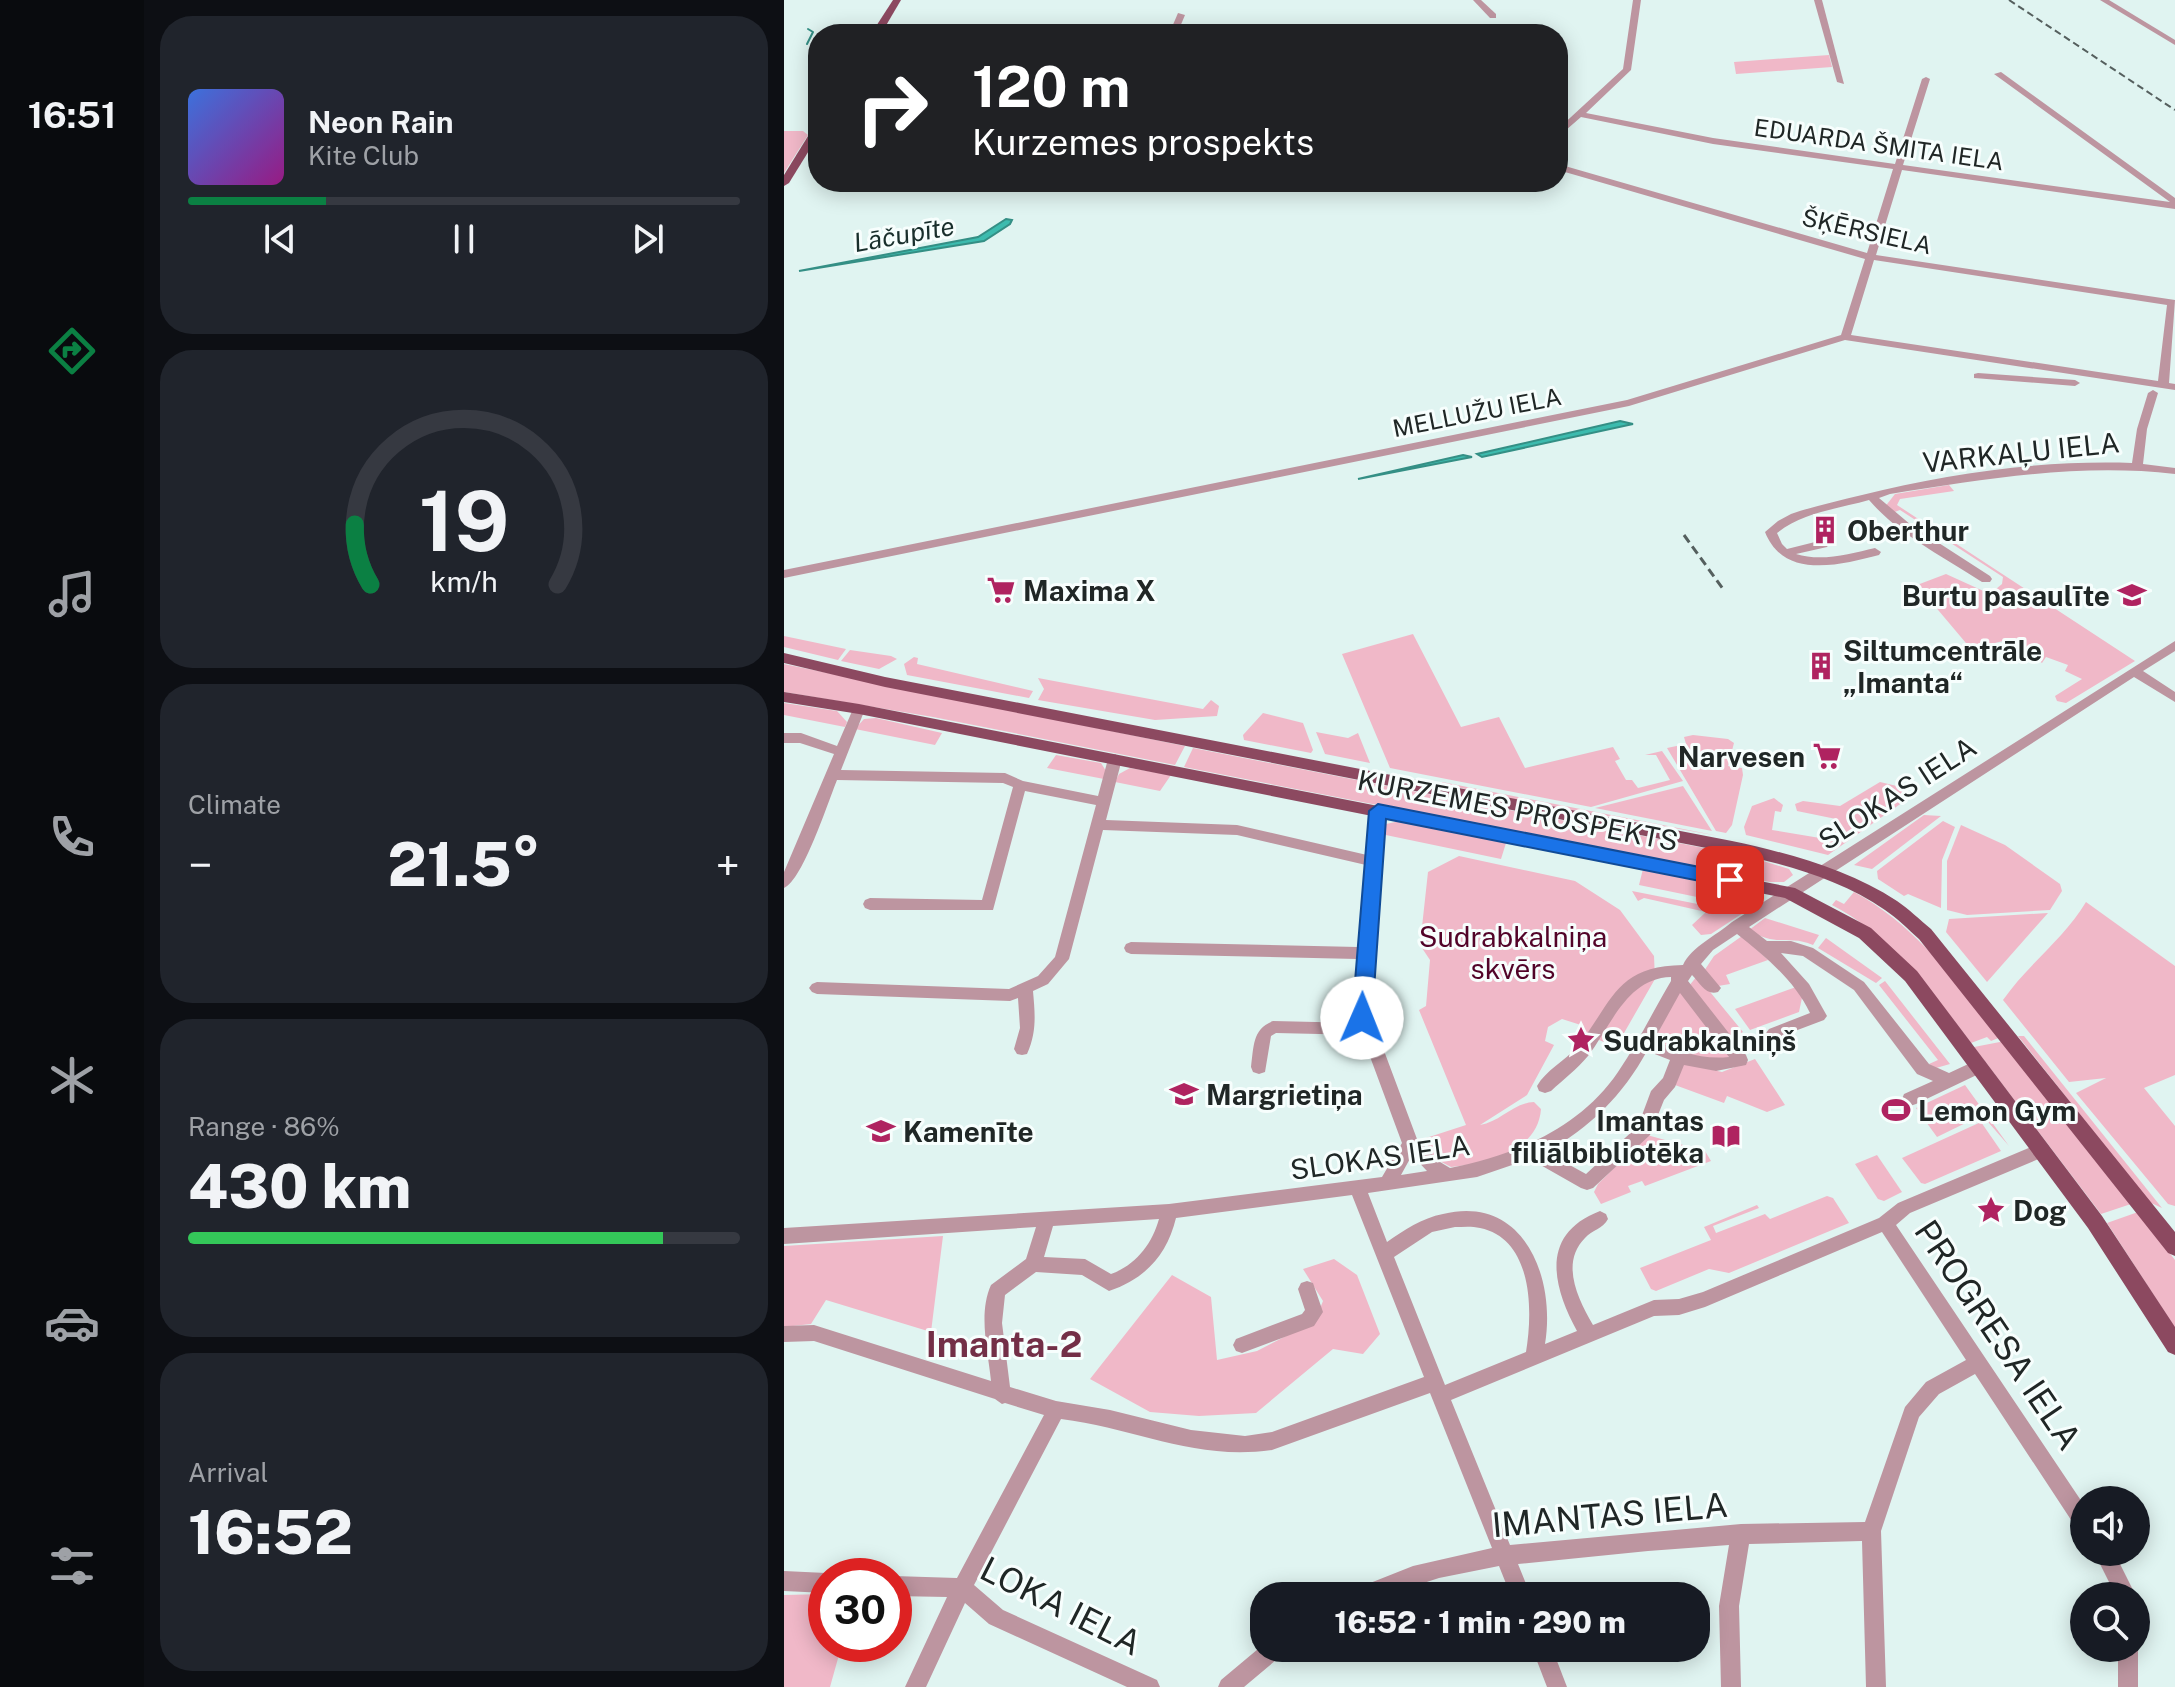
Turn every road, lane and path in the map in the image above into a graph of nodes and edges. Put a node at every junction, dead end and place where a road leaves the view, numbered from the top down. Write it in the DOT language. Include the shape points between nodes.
graph roads {
  1 [pos="897,0"];
  2 [pos="1477,0"];
  3 [pos="1637,0"];
  4 [pos="1818,0"];
  5 [pos="2104,0"];
  6 [pos="1181,15"];
  7 [pos="1493,16"];
  8 [pos="882,24"];
  9 [pos="1177,24"];
  10 [pos="2175,43"];
  11 [pos="1998,74"];
  12 [pos="1926,79"];
  13 [pos="1841,82"];
  14 [pos="1579,114"];
  15 [pos="1568,124"];
  16 [pos="808,144"];
  17 [pos="1899,167"];
  18 [pos="1568,170"];
  19 [pos="784,183"];
  20 [pos="2175,204"];
  21 [pos="1870,257"];
  22 [pos="2173,303"];
  23 [pos="1845,337"];
  24 [pos="1978,376"];
  25 [pos="2169,386"];
  26 [pos="2153,393"];
  27 [pos="2175,396"];
  28 [pos="2137,465"];
  29 [pos="2175,471"];
  30 [pos="1873,498"];
  31 [pos="1823,544"];
  32 [pos="1788,552"];
  33 [pos="1875,552"];
  34 [pos="784,574"];
  35 [pos="1986,579"];
  36 [pos="2175,645"];
  37 [pos="784,658"];
  38 [pos="2135,672"];
  39 [pos="784,697"];
  40 [pos="2175,698"];
  41 [pos="859,709"];
  42 [pos="784,738"];
  43 [pos="841,752"];
  44 [pos="1115,759"];
  45 [pos="832,775"];
  46 [pos="1020,785"];
  47 [pos="1104,802"];
  48 [pos="1378,811"];
  49 [pos="1098,825"];
  50 [pos="1372,861"];
  51 [pos="1822,871"];
  52 [pos="784,883"];
  53 [pos="1789,892"];
  54 [pos="870,904"];
  55 [pos="1737,926"];
  56 [pos="1764,947"];
  57 [pos="1131,948"];
  58 [pos="1364,953"];
  59 [pos="1685,971"];
  60 [pos="817,988"];
  61 [pos="1025,988"];
  62 [pos="1713,988"];
  63 [pos="1366,1029"];
  64 [pos="1774,1033"];
  65 [pos="1644,1043"];
  66 [pos="1022,1049"];
  67 [pos="1679,1057"];
  68 [pos="1979,1066"];
  69 [pos="1259,1067"];
  70 [pos="1946,1079"];
  71 [pos="1545,1086"];
  72 [pos="1910,1099"];
  73 [pos="1410,1143"];
  74 [pos="2042,1150"];
  75 [pos="1533,1153"];
  76 [pos="1448,1176"];
  77 [pos="1387,1184"];
  78 [pos="1357,1187"];
  79 [pos="1169,1211"];
  80 [pos="1047,1218"];
  81 [pos="1600,1219"];
  82 [pos="1885,1223"];
  83 [pos="2169,1229"];
  84 [pos="784,1236"];
  85 [pos="2175,1247"];
  86 [pos="1384,1254"];
  87 [pos="1033,1264"];
  88 [pos="1307,1289"];
  89 [pos="784,1334"];
  90 [pos="1589,1335"];
  91 [pos="1242,1345"];
  92 [pos="2175,1345"];
  93 [pos="1534,1357"];
  94 [pos="1979,1363"];
  95 [pos="1436,1390"];
  96 [pos="1002,1395"];
  97 [pos="1056,1410"];
  98 [pos="2070,1501"];
  99 [pos="1871,1531"];
  100 [pos="1741,1534"];
  101 [pos="1505,1555"];
  102 [pos="784,1581"];
  103 [pos="808,1582"];
  104 [pos="1396,1582"];
  105 [pos="1516,1582"];
  106 [pos="912,1587"];
  107 [pos="962,1588"];
  108 [pos="1258,1662"];
  109 [pos="1547,1662"];
  110 [pos="2128,1662"];
  111 [pos="915,1687"];
  112 [pos="1150,1687"];
  113 [pos="1228,1687"];
  114 [pos="1557,1687"];
  115 [pos="1731,1687"];
  116 [pos="1876,1687"];
  117 [pos="2128,1687"];
  1 -- 8 [label="main road"];
  2 -- 7 [label="street"];
  3 -- 14 [label="street" via="1627,70"];
  4 -- 13 [label="street"];
  5 -- 10 [label="street"];
  6 -- 9 [label="street"];
  11 -- 20 [label="street"];
  12 -- 17 [label="street"];
  14 -- 15 [label="street"];
  14 -- 17 [label="street, EDUARDA ŠMITA IELA" via="1671,135"];
  16 -- 19 [label="main road"];
  17 -- 20 [label="street, EDUARDA ŠMITA IELA"];
  17 -- 21 [label="street"];
  18 -- 21 [label="street, ŠĶĒRSIELA"];
  21 -- 22 [label="street, ŠĶĒRSIELA"];
  21 -- 23 [label="street"];
  22 -- 25 [label="street"];
  23 -- 25 [label="street, MELLUŽU IELA"];
  23 -- 34 [label="street, MELLUŽU IELA" via="1614,407"];
  24 -- 26 [label="street"];
  26 -- 27 [label="street"];
  26 -- 28 [label="street"];
  28 -- 29 [label="street, VARKAĻU IELA"];
  28 -- 30 [label="street, VARKAĻU IELA" via="2102,463 1995,474"];
  30 -- 32 [label="street, VARKAĻU IELA" via="1780,524 1770,536"];
  30 -- 35 [label="street" via="1886,515"];
  31 -- 32 [label="street"];
  32 -- 33 [label="street" via="1831,563"];
  36 -- 38 [label="street, SLOKAS IELA"];
  37 -- 51 [label="main road, KURZEMES PROSPEKTS" via="1732,847"];
  38 -- 40 [label="street"];
  38 -- 51 [label="street, SLOKAS IELA"];
  39 -- 41 [label="main road, KURZEMES PROSPEKTS"];
  41 -- 43 [label="street"];
  41 -- 44 [label="main road, KURZEMES PROSPEKTS"];
  42 -- 43 [label="street" via="801,738"];
  43 -- 45 [label="street"];
  44 -- 47 [label="street"];
  44 -- 48 [label="main road, KURZEMES PROSPEKTS"];
  45 -- 46 [label="street" via="1005,778"];
  45 -- 52 [label="street"];
  46 -- 47 [label="street"];
  46 -- 54 [label="street" via="988,906"];
  47 -- 49 [label="street"];
  48 -- 50 [label="street"];
  48 -- 53 [label="main road, KURZEMES PROSPEKTS"];
  49 -- 50 [label="street" via="1237,830"];
  49 -- 61 [label="street" via="1062,959 1051,974"];
  50 -- 58 [label="street"];
  51 -- 53 [label="street, SLOKAS IELA"];
  51 -- 83 [label="main road, KURZEMES PROSPEKTS" via="1892,906 1925,934"];
  53 -- 55 [label="street, SLOKAS IELA"];
  53 -- 68 [label="main road, KURZEMES PROSPEKTS" via="1847,921 1885,949"];
  55 -- 56 [label="street"];
  55 -- 59 [label="street, SLOKAS IELA"];
  56 -- 64 [label="street" via="1796,975 1819,1016"];
  56 -- 70 [label="street" via="1808,952 1859,986 1923,1069"];
  57 -- 58 [label="street"];
  58 -- 63 [label="street" via="1360,1008"];
  59 -- 62 [label="street"];
  59 -- 65 [label="street, SLOKAS IELA"];
  59 -- 67 [label="street" via="1740,1060 1719,1067"];
  59 -- 71 [label="street" via="1652,974 1624,990 1582,1053"];
  60 -- 61 [label="street" via="1010,995"];
  61 -- 66 [label="street" via="1028,1028"];
  63 -- 69 [label="street" via="1273,1027 1264,1033"];
  63 -- 73 [label="street"];
  65 -- 67 [label="street"];
  65 -- 75 [label="street, SLOKAS IELA" via="1598,1108"];
  67 -- 75 [label="street" via="1644,1130 1587,1183"];
  68 -- 70 [label="street"];
  68 -- 74 [label="main road, KURZEMES PROSPEKTS"];
  70 -- 72 [label="street"];
  73 -- 76 [label="street"];
  73 -- 77 [label="street"];
  74 -- 82 [label="street" via="1904,1208"];
  74 -- 92 [label="main road, KURZEMES PROSPEKTS" via="2129,1269"];
  75 -- 76 [label="street, SLOKAS IELA"];
  76 -- 77 [label="street, SLOKAS IELA"];
  77 -- 78 [label="street, SLOKAS IELA"];
  78 -- 79 [label="street, SLOKAS IELA"];
  78 -- 86 [label="street"];
  79 -- 80 [label="street, SLOKAS IELA"];
  79 -- 87 [label="street" via="1154,1251 1128,1278 1109,1283 1085,1267"];
  80 -- 84 [label="street, SLOKAS IELA"];
  80 -- 87 [label="street"];
  81 -- 90 [label="street" via="1570,1237 1563,1270 1577,1316"];
  82 -- 90 [label="street" via="1705,1299 1654,1308"];
  82 -- 94 [label="street, PROGRESA IELA"];
  83 -- 85 [label="main road, KURZEMES PROSPEKTS"];
  86 -- 93 [label="street" via="1416,1231 1452,1219 1480,1219 1501,1230 1524,1249 1537,1286 1541,1326"];
  86 -- 95 [label="street"];
  87 -- 96 [label="street" via="997,1291 993,1323"];
  88 -- 91 [label="street" via="1314,1312 1308,1320"];
  89 -- 96 [label="street" via="814,1333"];
  90 -- 93 [label="street"];
  93 -- 95 [label="street"];
  94 -- 98 [label="street, PROGRESA IELA"];
  94 -- 99 [label="street" via="1921,1396"];
  95 -- 97 [label="street" via="1249,1446 1211,1444 1088,1412"];
  95 -- 101 [label="street"];
  96 -- 97 [label="street"];
  97 -- 107 [label="street"];
  99 -- 100 [label="street, IMANTAS IELA"];
  99 -- 116 [label="street"];
  100 -- 101 [label="street, IMANTAS IELA"];
  100 -- 115 [label="street" via="1729,1606"];
  101 -- 104 [label="street, IMANTAS IELA" via="1429,1568"];
  101 -- 105 [label="street"];
  102 -- 103 [label="street"];
  106 -- 107 [label="street, LOKA IELA"];
  107 -- 111 [label="street"];
  107 -- 112 [label="street, LOKA IELA" via="996,1617"];
  108 -- 113 [label="street"];
  109 -- 114 [label="street"];
  110 -- 117 [label="street"];
}
